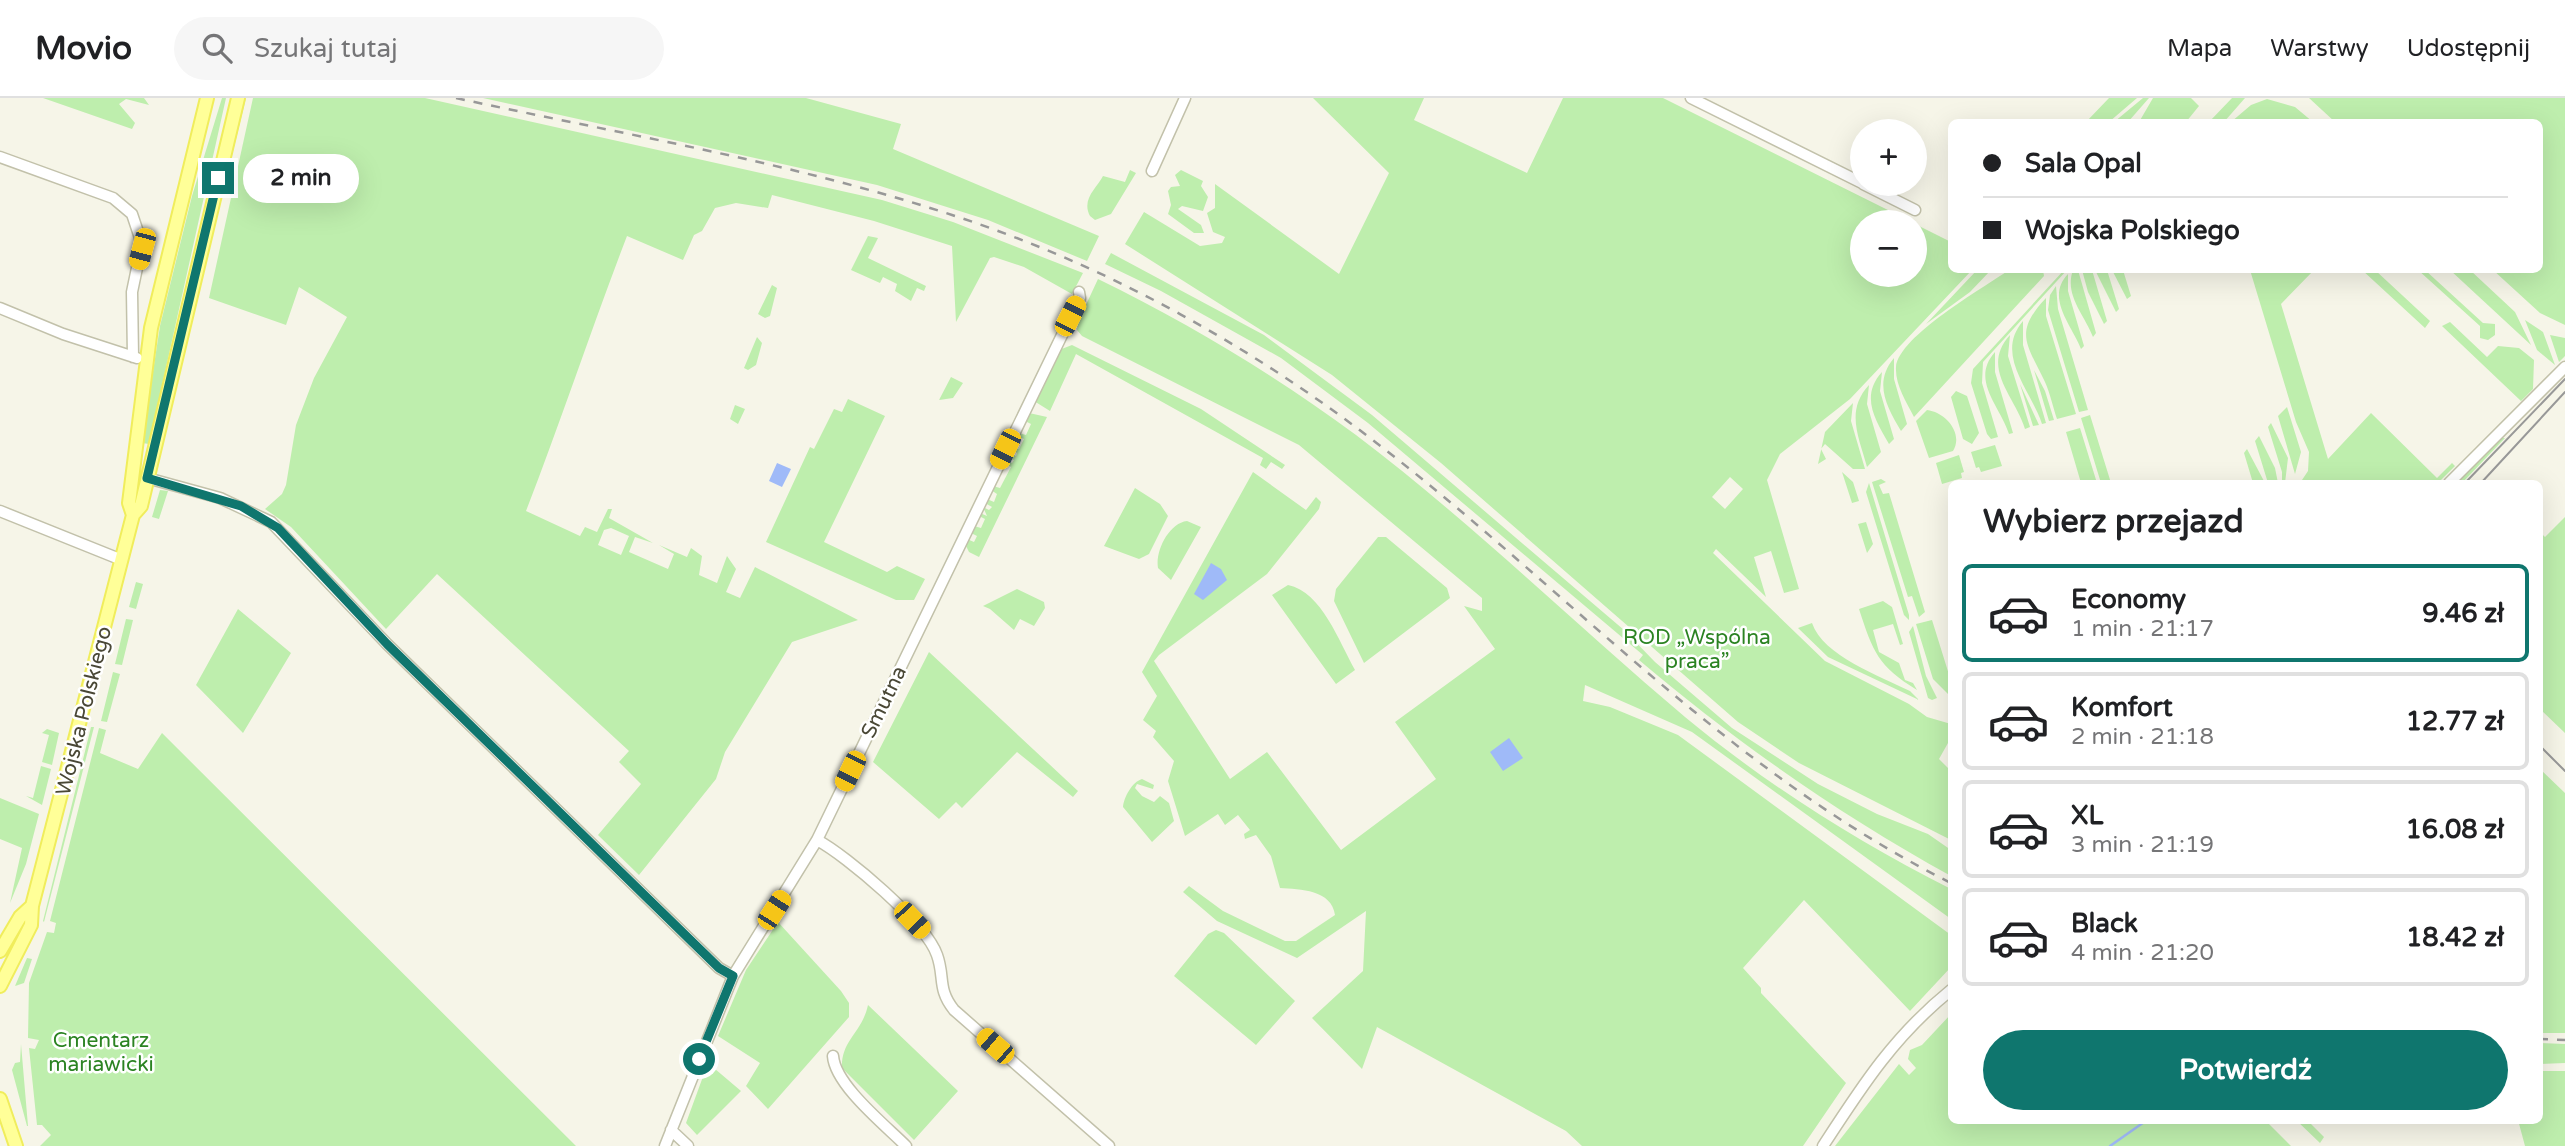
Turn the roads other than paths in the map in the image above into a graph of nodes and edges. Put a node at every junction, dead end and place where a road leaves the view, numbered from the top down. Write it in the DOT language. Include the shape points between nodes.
graph roads {
  1 [pos="207,98"];
  2 [pos="238,98"];
  3 [pos="1185,98"];
  4 [pos="1691,98"];
  5 [pos="0,157"];
  6 [pos="1152,171"];
  7 [pos="1850,177"];
  8 [pos="1888,196"];
  9 [pos="1915,210"];
  10 [pos="1079,292"];
  11 [pos="0,308"];
  12 [pos="133,357"];
  13 [pos="146,362"];
  14 [pos="2565,367"];
  15 [pos="147,478"];
  16 [pos="2452,480"];
  17 [pos="0,511"];
  18 [pos="133,515"];
  19 [pos="122,560"];
  20 [pos="817,841"];
  21 [pos="33,906"];
  22 [pos="0,951"];
  23 [pos="733,976"];
  24 [pos="0,986"];
  25 [pos="1948,993"];
  26 [pos="833,1056"];
  27 [pos="0,1099"];
  28 [pos="671,1130"];
  29 [pos="16,1146"];
  30 [pos="665,1146"];
  31 [pos="688,1146"];
  32 [pos="906,1146"];
  33 [pos="1109,1146"];
  34 [pos="1823,1146"];
  1 -- 13 [label="main road, Wojska Polskiego"];
  2 -- 15 [label="main road, Wojska Polskiego"];
  3 -- 6 [label="street"];
  4 -- 7 [label="street"];
  5 -- 12 [label="street" via="113,198 132,214 142,244 132,292"];
  8 -- 9 [label="street"];
  10 -- 20 [label="street, Smutna"];
  11 -- 12 [label="street"];
  12 -- 13 [label="street"];
  13 -- 18 [label="main road, Wojska Polskiego" via="129,503"];
  14 -- 16 [label="street"];
  15 -- 18 [label="main road, Wojska Polskiego" via="141,506"];
  15 -- 23 [label="street" via="220,498 271,522 387,644 613,867"];
  17 -- 19 [label="street"];
  18 -- 19 [label="main road, Wojska Polskiego"];
  19 -- 21 [label="main road, Wojska Polskiego"];
  20 -- 23 [label="street, Smutna"];
  20 -- 33 [label="street" via="858,869 926,934 937,956 942,992 954,1010"];
  21 -- 22 [label="main road, Wojska Polskiego" via="20,917"];
  21 -- 24 [label="main road, Wojska Polskiego" via="32,925"];
  23 -- 28 [label="street, Smutna"];
  25 -- 34 [label="street" via="1885,1054"];
  26 -- 32 [label="street" via="834,1069 843,1082"];
  27 -- 29 [label="main road"];
  28 -- 30 [label="street, Smutna"];
  28 -- 31 [label="street"];
}
